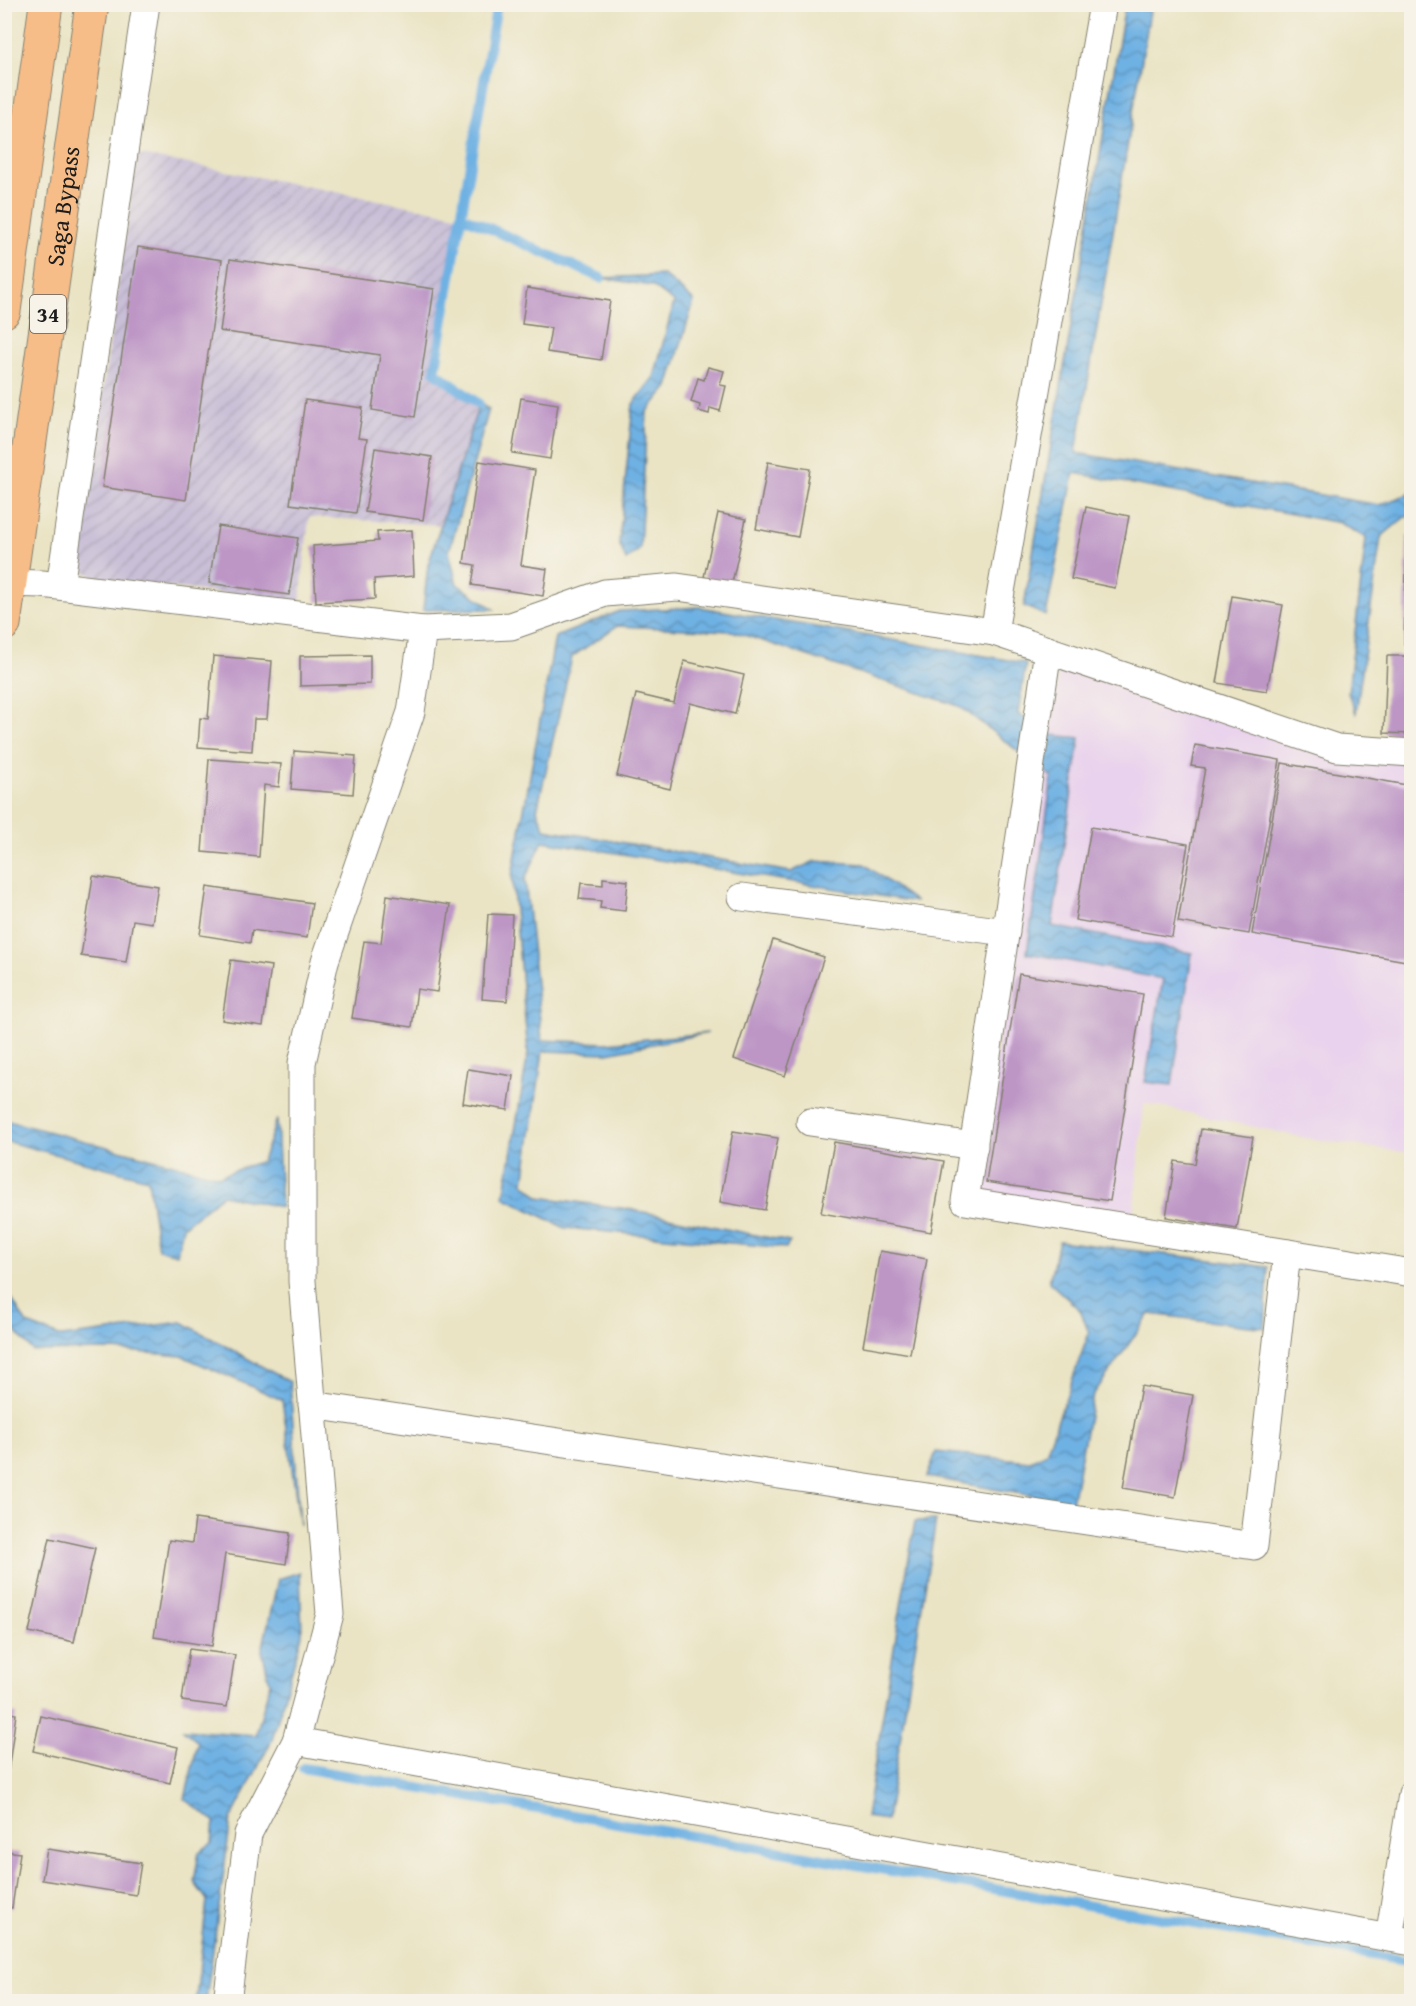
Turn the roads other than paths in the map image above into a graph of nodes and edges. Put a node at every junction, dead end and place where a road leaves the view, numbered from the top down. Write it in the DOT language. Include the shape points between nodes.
graph roads {
  1 [pos="46,4"];
  2 [pos="92,4"];
  3 [pos="146,4"];
  4 [pos="1102,4"];
  5 [pos="4,311"];
  6 [pos="8,583"];
  7 [pos="60,586"];
  8 [pos="4,624"];
  9 [pos="423,630"];
  10 [pos="994,632"];
  11 [pos="1048,650"];
  12 [pos="1412,753"];
  13 [pos="742,897"];
  14 [pos="1005,932"];
  15 [pos="810,1122"];
  16 [pos="974,1146"];
  17 [pos="1287,1253"];
  18 [pos="1412,1273"];
  19 [pos="312,1406"];
  20 [pos="296,1741"];
  21 [pos="1412,1794"];
  22 [pos="1400,1940"];
  23 [pos="227,2001"];
  1 -- 5 [label="highway, Saga Bypass / 34"];
  2 -- 6 [label="highway, Saga Bypass / 34"];
  3 -- 7 [label="street"];
  4 -- 10 [label="street"];
  6 -- 7 [label="street"];
  6 -- 8 [label="highway, Saga Bypass / 34"];
  7 -- 9 [label="street"];
  9 -- 10 [label="street" via="511,626 605,593 677,587"];
  9 -- 19 [label="street" via="411,712 326,962 302,1063 302,1281"];
  10 -- 11 [label="street"];
  11 -- 12 [label="street" via="1337,748"];
  11 -- 14 [label="street"];
  13 -- 14 [label="street"];
  14 -- 16 [label="street"];
  15 -- 16 [label="street"];
  16 -- 17 [label="street" via="965,1201"];
  17 -- 18 [label="street"];
  17 -- 19 [label="street" via="1254,1546"];
  19 -- 20 [label="street" via="330,1614"];
  20 -- 22 [label="street"];
  20 -- 23 [label="street" via="248,1834"];
  21 -- 22 [label="street"];
}
